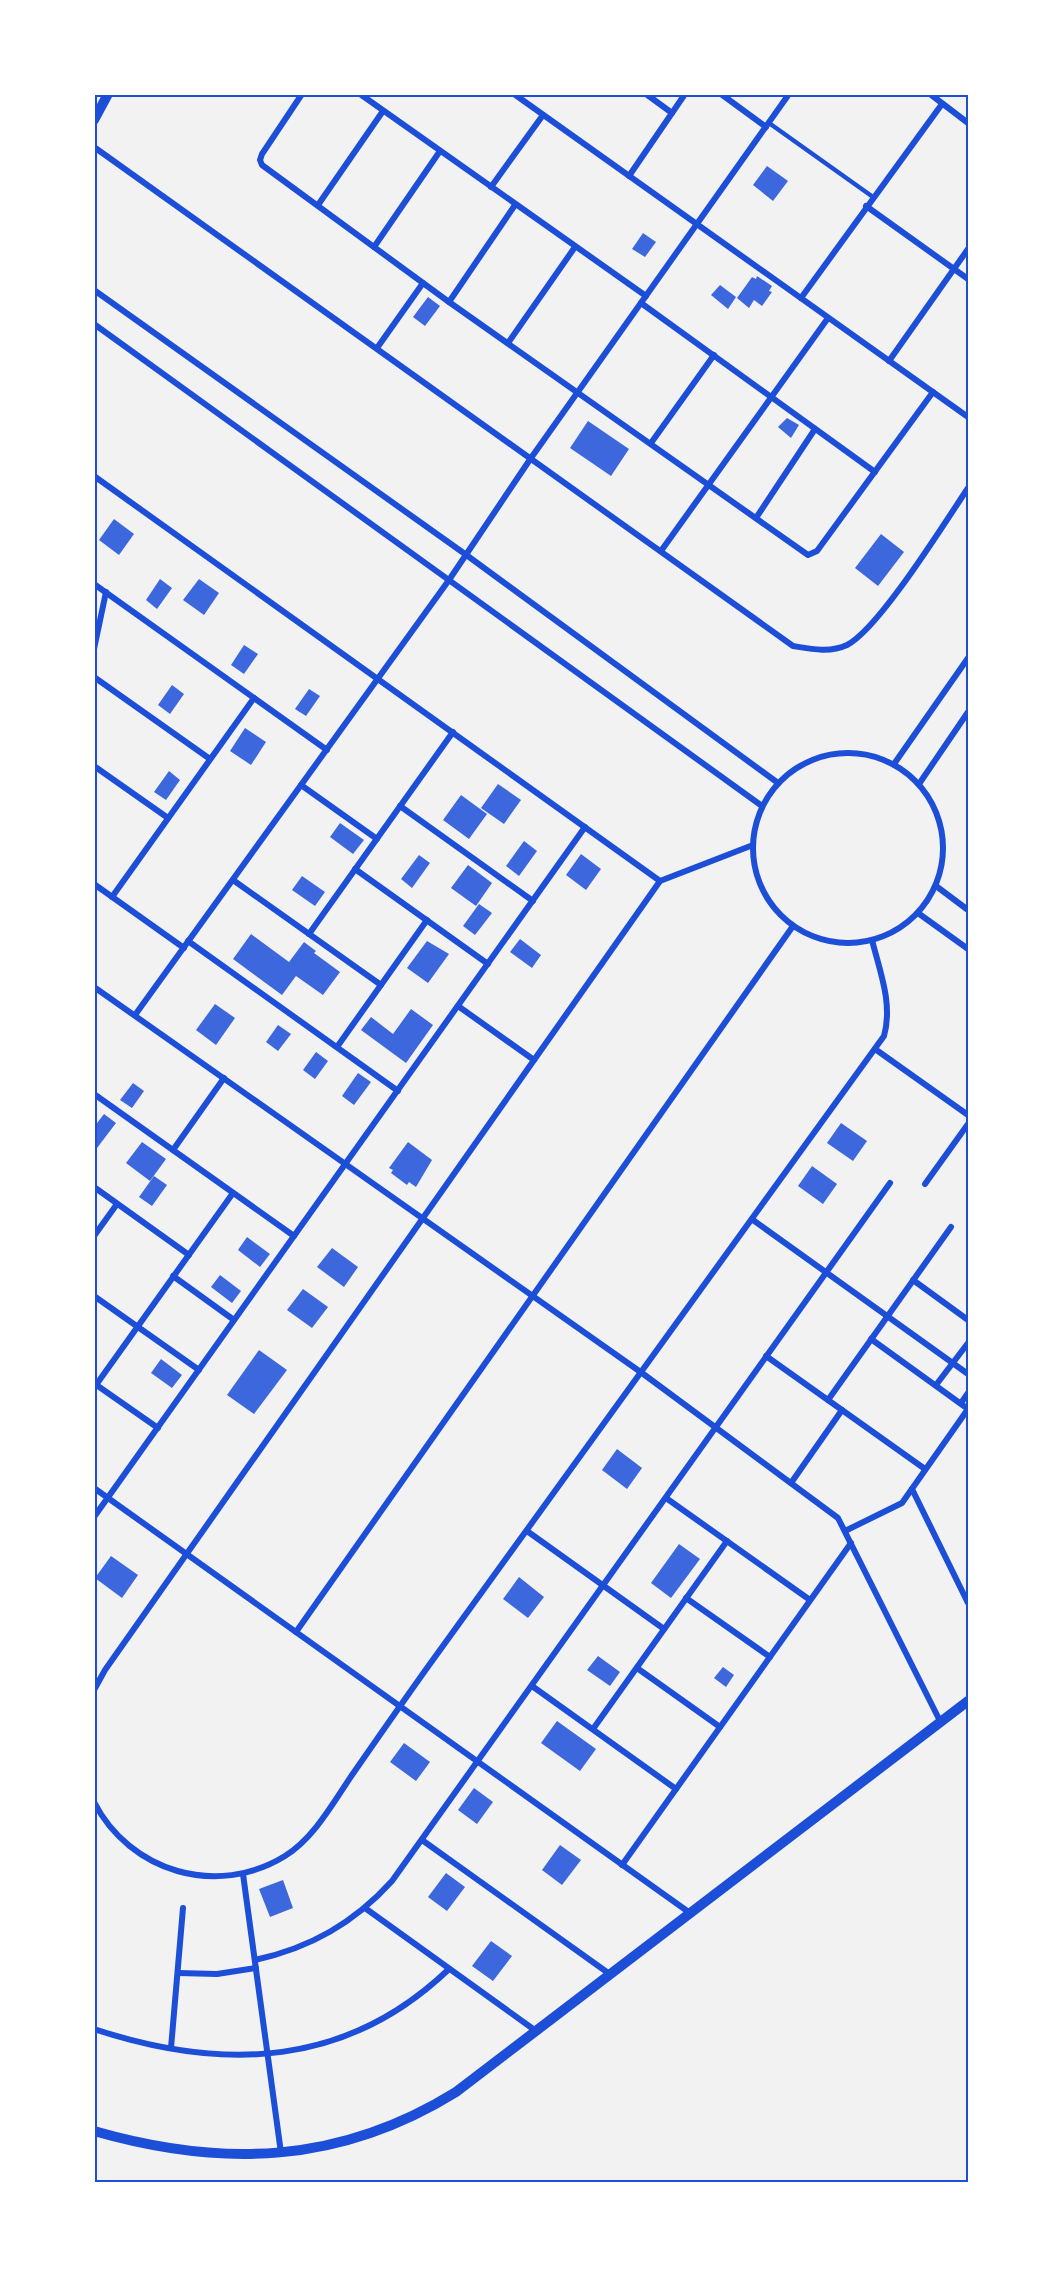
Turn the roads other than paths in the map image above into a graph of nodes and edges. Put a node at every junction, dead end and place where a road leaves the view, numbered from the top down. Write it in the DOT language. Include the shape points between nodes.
graph roads {
  1 [pos="108,94"];
  2 [pos="302,94"];
  3 [pos="360,94"];
  4 [pos="514,94"];
  5 [pos="646,94"];
  6 [pos="685,94"];
  7 [pos="721,94"];
  8 [pos="789,94"];
  9 [pos="930,94"];
  10 [pos="942,104"];
  11 [pos="382,111"];
  12 [pos="672,113"];
  13 [pos="543,115"];
  14 [pos="94,120"];
  15 [pos="968,121"];
  16 [pos="768,125"];
  17 [pos="94,147"];
  18 [pos="440,151"];
  19 [pos="629,176"];
  20 [pos="491,187"];
  21 [pos="873,197"];
  22 [pos="318,205"];
  23 [pos="515,205"];
  24 [pos="866,206"];
  25 [pos="696,224"];
  26 [pos="374,247"];
  27 [pos="575,247"];
  28 [pos="969,249"];
  29 [pos="954,269"];
  30 [pos="969,279"];
  31 [pos="423,284"];
  32 [pos="94,290"];
  33 [pos="646,296"];
  34 [pos="801,298"];
  35 [pos="449,302"];
  36 [pos="641,303"];
  37 [pos="828,318"];
  38 [pos="94,324"];
  39 [pos="508,344"];
  40 [pos="377,348"];
  41 [pos="714,355"];
  42 [pos="889,361"];
  43 [pos="579,392"];
  44 [pos="933,392"];
  45 [pos="771,397"];
  46 [pos="969,417"];
  47 [pos="815,429"];
  48 [pos="651,442"];
  49 [pos="531,458"];
  50 [pos="875,472"];
  51 [pos="94,476"];
  52 [pos="709,485"];
  53 [pos="969,488"];
  54 [pos="756,518"];
  55 [pos="661,551"];
  56 [pos="465,554"];
  57 [pos="449,580"];
  58 [pos="94,584"];
  59 [pos="106,592"];
  60 [pos="94,649"];
  61 [pos="969,658"];
  62 [pos="94,677"];
  63 [pos="378,679"];
  64 [pos="254,698"];
  65 [pos="969,712"];
  66 [pos="453,732"];
  67 [pos="327,750"];
  68 [pos="210,759"];
  69 [pos="894,764"];
  70 [pos="94,766"];
  71 [pos="778,783"];
  72 [pos="919,784"];
  73 [pos="301,785"];
  74 [pos="400,806"];
  75 [pos="762,806"];
  76 [pos="168,818"];
  77 [pos="585,827"];
  78 [pos="377,839"];
  79 [pos="753,845"];
  80 [pos="355,869"];
  81 [pos="233,880"];
  82 [pos="660,881"];
  83 [pos="94,884"];
  84 [pos="936,886"];
  85 [pos="112,897"];
  86 [pos="533,901"];
  87 [pos="969,910"];
  88 [pos="918,913"];
  89 [pos="427,920"];
  90 [pos="793,926"];
  91 [pos="309,934"];
  92 [pos="872,940"];
  93 [pos="188,941"];
  94 [pos="184,948"];
  95 [pos="969,949"];
  96 [pos="488,964"];
  97 [pos="381,985"];
  98 [pos="94,987"];
  99 [pos="458,1006"];
  100 [pos="135,1015"];
  101 [pos="337,1047"];
  102 [pos="875,1049"];
  103 [pos="534,1060"];
  104 [pos="224,1078"];
  105 [pos="398,1090"];
  106 [pos="94,1094"];
  107 [pos="969,1115"];
  108 [pos="969,1124"];
  109 [pos="173,1150"];
  110 [pos="346,1164"];
  111 [pos="890,1183"];
  112 [pos="925,1184"];
  113 [pos="94,1187"];
  114 [pos="233,1193"];
  115 [pos="117,1203"];
  116 [pos="423,1218"];
  117 [pos="753,1220"];
  118 [pos="951,1227"];
  119 [pos="94,1236"];
  120 [pos="294,1236"];
  121 [pos="189,1255"];
  122 [pos="826,1272"];
  123 [pos="173,1276"];
  124 [pos="913,1280"];
  125 [pos="94,1296"];
  126 [pos="532,1296"];
  127 [pos="887,1316"];
  128 [pos="234,1320"];
  129 [pos="969,1320"];
  130 [pos="138,1327"];
  131 [pos="871,1339"];
  132 [pos="969,1343"];
  133 [pos="766,1356"];
  134 [pos="953,1363"];
  135 [pos="199,1371"];
  136 [pos="642,1373"];
  137 [pos="969,1374"];
  138 [pos="95,1384"];
  139 [pos="936,1385"];
  140 [pos="969,1393"];
  141 [pos="828,1400"];
  142 [pos="961,1403"];
  143 [pos="969,1409"];
  144 [pos="842,1410"];
  145 [pos="158,1428"];
  146 [pos="716,1428"];
  147 [pos="926,1469"];
  148 [pos="791,1483"];
  149 [pos="94,1488"];
  150 [pos="912,1489"];
  151 [pos="108,1497"];
  152 [pos="666,1498"];
  153 [pos="94,1517"];
  154 [pos="527,1531"];
  155 [pos="844,1531"];
  156 [pos="727,1541"];
  157 [pos="851,1543"];
  158 [pos="186,1553"];
  159 [pos="603,1586"];
  160 [pos="686,1598"];
  161 [pos="810,1600"];
  162 [pos="969,1603"];
  163 [pos="664,1629"];
  164 [pos="296,1632"];
  165 [pos="770,1657"];
  166 [pos="637,1668"];
  167 [pos="532,1686"];
  168 [pos="94,1690"];
  169 [pos="969,1701"];
  170 [pos="400,1706"];
  171 [pos="940,1721"];
  172 [pos="720,1727"];
  173 [pos="593,1729"];
  174 [pos="478,1761"];
  175 [pos="676,1788"];
  176 [pos="94,1802"];
  177 [pos="422,1840"];
  178 [pos="622,1865"];
  179 [pos="243,1874"];
  180 [pos="183,1908"];
  181 [pos="365,1908"];
  182 [pos="691,1914"];
  183 [pos="255,1960"];
  184 [pos="256,1968"];
  185 [pos="449,1969"];
  186 [pos="178,1973"];
  187 [pos="610,1975"];
  188 [pos="94,2029"];
  189 [pos="536,2031"];
  190 [pos="171,2048"];
  191 [pos="268,2055"];
  192 [pos="94,2132"];
  193 [pos="281,2153"];
  1 -- 14 [label="street"];
  2 -- 22 [label="street" via="260,160"];
  3 -- 11 [label="street"];
  4 -- 13 [label="street"];
  5 -- 12 [label="street"];
  6 -- 12 [label="street"];
  7 -- 16 [label="street"];
  8 -- 16 [label="street"];
  9 -- 10 [label="street"];
  10 -- 15 [label="street"];
  10 -- 21 [label="street"];
  11 -- 18 [label="street"];
  11 -- 22 [label="street"];
  12 -- 19 [label="street"];
  13 -- 19 [label="street"];
  13 -- 20 [label="street"];
  16 -- 21 [label="lane"];
  16 -- 25 [label="street"];
  17 -- 40 [label="street"];
  18 -- 20 [label="street"];
  18 -- 26 [label="street"];
  19 -- 25 [label="street"];
  20 -- 23 [label="street"];
  21 -- 24 [label="street"];
  22 -- 26 [label="street"];
  23 -- 27 [label="street"];
  23 -- 35 [label="street"];
  24 -- 29 [label="street"];
  24 -- 34 [label="street"];
  25 -- 33 [label="street"];
  25 -- 34 [label="street"];
  26 -- 31 [label="street"];
  27 -- 33 [label="street"];
  27 -- 39 [label="street"];
  28 -- 29 [label="street"];
  29 -- 30 [label="street"];
  29 -- 42 [label="street"];
  31 -- 35 [label="street"];
  31 -- 40 [label="street"];
  32 -- 56 [label="street"];
  33 -- 36 [label="street"];
  34 -- 37 [label="street"];
  35 -- 39 [label="street"];
  36 -- 41 [label="street"];
  36 -- 43 [label="street"];
  37 -- 42 [label="street"];
  37 -- 45 [label="street"];
  38 -- 57 [label="street"];
  39 -- 43 [label="street"];
  40 -- 49 [label="street"];
  41 -- 45 [label="street"];
  41 -- 48 [label="street"];
  42 -- 44 [label="street"];
  43 -- 48 [label="street"];
  43 -- 49 [label="street"];
  44 -- 46 [label="street"];
  44 -- 50 [label="street"];
  45 -- 47 [label="street"];
  45 -- 52 [label="street"];
  47 -- 50 [label="street"];
  47 -- 54 [label="street"];
  48 -- 52 [label="street"];
  49 -- 55 [label="street"];
  49 -- 56 [label="street"];
  50 -- 54 [label="street" via="813,555 804,553"];
  51 -- 63 [label="street"];
  52 -- 54 [label="street"];
  52 -- 55 [label="street"];
  53 -- 55 [label="street" via="872,625 847,645 820,651 793,646"];
  56 -- 57 [label="street"];
  56 -- 71 [label="street"];
  57 -- 63 [label="street"];
  57 -- 75 [label="street"];
  58 -- 59 [label="street"];
  59 -- 60 [label="street"];
  59 -- 64 [label="street"];
  61 -- 69 [label="street"];
  62 -- 68 [label="street"];
  63 -- 66 [label="street"];
  63 -- 67 [label="street"];
  64 -- 67 [label="street"];
  64 -- 68 [label="street"];
  65 -- 72 [label="street"];
  66 -- 74 [label="street"];
  66 -- 77 [label="street"];
  67 -- 73 [label="street"];
  68 -- 76 [label="street"];
  69 -- 71 [label="street" via="864,754 832,753 802,764"];
  69 -- 72 [label="street"];
  70 -- 76 [label="street"];
  71 -- 75 [label="street"];
  72 -- 84 [label="street" via="934,807 942,833 943,860"];
  73 -- 78 [label="street"];
  73 -- 81 [label="street"];
  74 -- 78 [label="street"];
  74 -- 86 [label="street"];
  75 -- 79 [label="street"];
  76 -- 85 [label="street"];
  77 -- 82 [label="street"];
  77 -- 86 [label="street"];
  78 -- 80 [label="street"];
  79 -- 82 [label="street"];
  79 -- 90 [label="street" via="757,876 771,904"];
  80 -- 89 [label="street"];
  80 -- 91 [label="street"];
  81 -- 91 [label="street"];
  81 -- 93 [label="street"];
  82 -- 103 [label="street"];
  83 -- 85 [label="street"];
  84 -- 87 [label="street"];
  84 -- 88 [label="street"];
  85 -- 94 [label="street"];
  86 -- 96 [label="street"];
  88 -- 92 [label="street" via="901,927"];
  88 -- 95 [label="street"];
  89 -- 96 [label="street"];
  89 -- 97 [label="street"];
  90 -- 92 [label="street" via="821,939 851,943"];
  90 -- 126 [label="street"];
  91 -- 97 [label="street"];
  92 -- 102 [label="street" via="889,1021"];
  93 -- 94 [label="street"];
  93 -- 101 [label="street"];
  94 -- 100 [label="street"];
  96 -- 99 [label="street"];
  97 -- 101 [label="street"];
  98 -- 100 [label="street"];
  99 -- 103 [label="street"];
  99 -- 105 [label="street"];
  100 -- 104 [label="street"];
  101 -- 105 [label="street"];
  102 -- 107 [label="street"];
  102 -- 117 [label="street"];
  103 -- 116 [label="street"];
  104 -- 109 [label="street"];
  104 -- 110 [label="street"];
  105 -- 110 [label="street"];
  106 -- 109 [label="street"];
  108 -- 112 [label="street"];
  109 -- 114 [label="street"];
  110 -- 116 [label="street"];
  110 -- 120 [label="street"];
  111 -- 122 [label="street"];
  113 -- 115 [label="street"];
  114 -- 120 [label="street"];
  114 -- 121 [label="street"];
  115 -- 119 [label="street"];
  115 -- 121 [label="street"];
  116 -- 126 [label="street"];
  116 -- 158 [label="street"];
  117 -- 122 [label="street"];
  117 -- 136 [label="street"];
  118 -- 124 [label="street"];
  120 -- 128 [label="street"];
  121 -- 123 [label="street"];
  122 -- 127 [label="street"];
  122 -- 133 [label="street"];
  123 -- 128 [label="street"];
  123 -- 130 [label="street"];
  124 -- 127 [label="street"];
  124 -- 129 [label="street"];
  125 -- 130 [label="street"];
  126 -- 136 [label="street"];
  126 -- 164 [label="street"];
  127 -- 131 [label="street"];
  127 -- 134 [label="street"];
  128 -- 135 [label="street"];
  130 -- 135 [label="street"];
  130 -- 138 [label="street"];
  131 -- 139 [label="street"];
  131 -- 141 [label="street"];
  132 -- 134 [label="street"];
  133 -- 141 [label="street"];
  133 -- 146 [label="street"];
  134 -- 137 [label="street"];
  134 -- 139 [label="street"];
  135 -- 145 [label="street"];
  136 -- 146 [label="street"];
  136 -- 154 [label="street"];
  138 -- 145 [label="street"];
  139 -- 142 [label="street"];
  140 -- 142 [label="street"];
  141 -- 144 [label="street"];
  142 -- 143 [label="street"];
  143 -- 147 [label="street"];
  144 -- 147 [label="street"];
  144 -- 148 [label="street"];
  145 -- 151 [label="street"];
  146 -- 148 [label="street"];
  146 -- 152 [label="street"];
  147 -- 150 [label="street"];
  148 -- 155 [label="street" via="838,1518"];
  149 -- 151 [label="street"];
  150 -- 155 [label="street" via="902,1503"];
  150 -- 162 [label="street"];
  151 -- 153 [label="street"];
  151 -- 158 [label="street"];
  152 -- 156 [label="street"];
  152 -- 159 [label="street"];
  154 -- 159 [label="street"];
  154 -- 170 [label="street"];
  155 -- 157 [label="street"];
  156 -- 160 [label="street"];
  156 -- 161 [label="street"];
  157 -- 161 [label="street"];
  157 -- 171 [label="street"];
  158 -- 164 [label="street"];
  158 -- 168 [label="street"];
  159 -- 163 [label="street"];
  159 -- 167 [label="street"];
  160 -- 163 [label="street"];
  160 -- 165 [label="street"];
  161 -- 165 [label="street"];
  163 -- 166 [label="street"];
  164 -- 170 [label="street"];
  165 -- 172 [label="street"];
  166 -- 172 [label="street"];
  166 -- 173 [label="street"];
  167 -- 173 [label="street"];
  167 -- 174 [label="street"];
  169 -- 171 [label="street"];
  170 -- 174 [label="street"];
  170 -- 179 [label="street" via="316,1828 286,1855"];
  171 -- 182 [label="street"];
  172 -- 175 [label="street"];
  173 -- 175 [label="street"];
  174 -- 177 [label="street"];
  174 -- 178 [label="street"];
  175 -- 178 [label="street"];
  176 -- 179 [label="street" via="105,1822 133,1851 169,1870 209,1878"];
  177 -- 181 [label="street" via="392,1881"];
  177 -- 187 [label="street"];
  178 -- 182 [label="street"];
  179 -- 183 [label="street"];
  180 -- 186 [label="street"];
  181 -- 183 [label="street" via="312,1942"];
  181 -- 185 [label="street"];
  182 -- 187 [label="street"];
  183 -- 184 [label="street"];
  184 -- 186 [label="street" via="217,1974"];
  184 -- 191 [label="street"];
  185 -- 189 [label="street"];
  185 -- 191 [label="street" via="412,2001 370,2026 320,2046"];
  186 -- 190 [label="street"];
  187 -- 189 [label="street"];
  188 -- 190 [label="street"];
  189 -- 193 [label="street" via="420,2115 376,2132"];
  190 -- 191 [label="street"];
  191 -- 193 [label="street"];
  192 -- 193 [label="street" via="185,2152 235,2156"];
}
